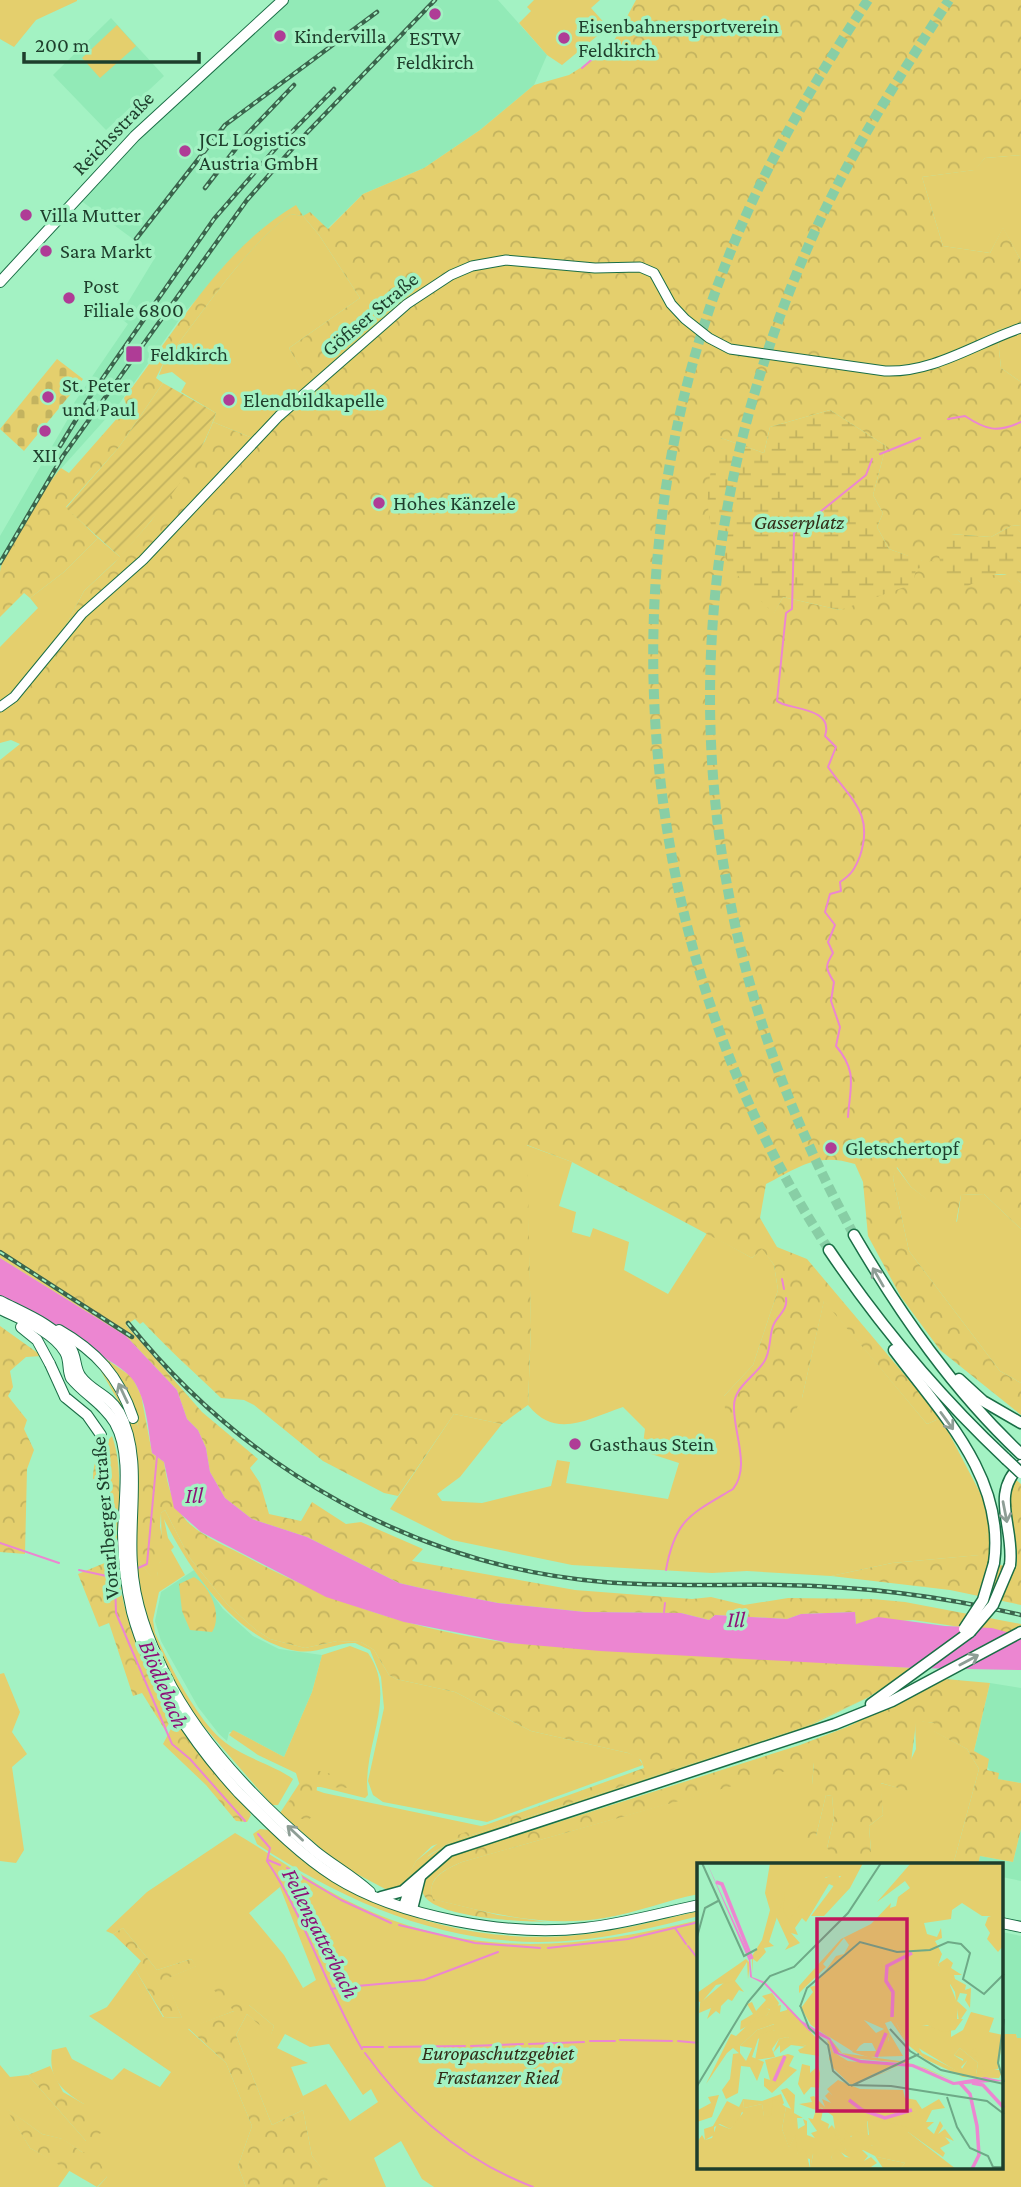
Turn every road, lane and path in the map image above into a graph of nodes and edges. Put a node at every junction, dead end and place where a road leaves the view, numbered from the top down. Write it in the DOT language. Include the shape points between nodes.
graph roads {
  1 [pos="283,0"];
  2 [pos="0,282"];
  3 [pos="1021,328"];
  4 [pos="1,707"];
  5 [pos="853,1235"];
  6 [pos="829,1250"];
  7 [pos="0,1301"];
  8 [pos="0,1312"];
  9 [pos="13,1319"];
  10 [pos="42,1324"];
  11 [pos="887,1331"];
  12 [pos="933,1357"];
  13 [pos="73,1368"];
  14 [pos="80,1382"];
  15 [pos="133,1418"];
  16 [pos="1021,1423"];
  17 [pos="101,1435"];
  18 [pos="1019,1453"];
  19 [pos="1021,1465"];
  20 [pos="1021,1473"];
  21 [pos="1021,1632"];
  22 [pos="952,1646"];
  23 [pos="858,1713"];
  24 [pos="421,1874"];
  25 [pos="412,1884"];
  26 [pos="375,1895"];
  27 [pos="697,1905"];
  28 [pos="408,1907"];
  1 -- 2 [label="main road, Reichsstraße" via="153,118"];
  3 -- 4 [label="main road, Göfiser Straße" via="934,364 905,372 885,371 730,349 685,319 654,273 640,267 582,267 535,260 472,266 407,304 287,408 143,559 88,607"];
  12 -- 5 [label="highway, one-way"];
  6 -- 11 [label="highway"];
  7 -- 10 [label="main road, Vorarlberger Straße"];
  8 -- 9 [label="main road"];
  9 -- 13 [label="main road, Vorarlberger Straße" via="55,1341"];
  9 -- 17 [label="main road, bridge" via="34,1336 65,1397 87,1415"];
  10 -- 13 [label="main road, Vorarlberger Straße" via="72,1349"];
  15 -- 10 [label="main road, one-way" via="104,1362 78,1341"];
  11 -- 20 [label="highway, bridge" via="943,1396"];
  11 -- 22 [label="highway, one-way, bridge" via="891,1346 958,1435 984,1480 995,1517 994,1563 983,1600"];
  12 -- 16 [label="highway" via="983,1401"];
  12 -- 18 [label="highway"];
  13 -- 14 [label="main road, Vorarlberger Straße"];
  13 -- 14 [label="main road" via="57,1381"];
  14 -- 26 [label="main road, Vorarlberger Straße" via="108,1398 125,1425 136,1593 148,1636 174,1692 227,1764 273,1812 317,1853"];
  19 -- 22 [label="highway, one-way, bridge" via="1007,1482 1003,1498 1010,1565 993,1605 971,1632"];
  23 -- 21 [label="highway, one-way"];
  22 -- 23 [label="highway"];
  23 -- 24 [label="highway" via="775,1746 459,1847"];
  24 -- 25 [label="highway"];
  24 -- 28 [label="highway"];
  25 -- 26 [label="highway" via="403,1891"];
  25 -- 28 [label="highway"];
  26 -- 28 [label="main road, Vorarlberger Straße"];
  27 -- 28 [label="main road, Vorarlberger Straße" via="611,1924 551,1930 471,1925"];
}
